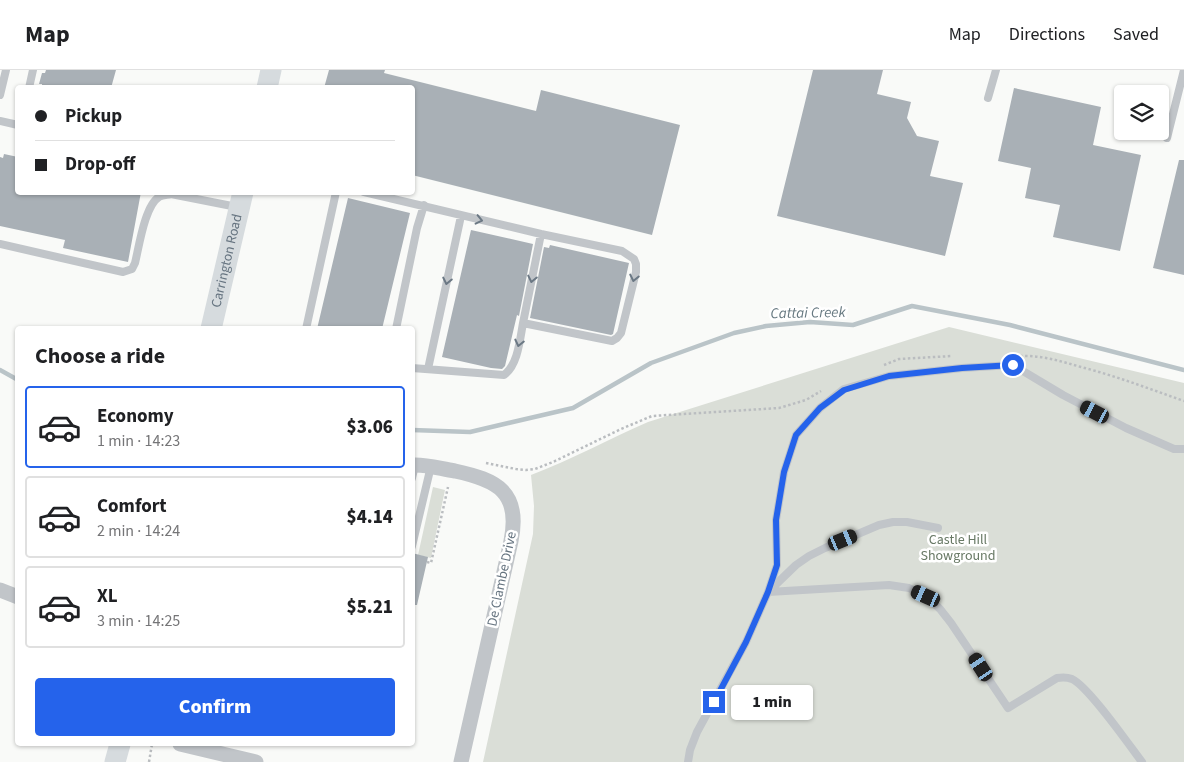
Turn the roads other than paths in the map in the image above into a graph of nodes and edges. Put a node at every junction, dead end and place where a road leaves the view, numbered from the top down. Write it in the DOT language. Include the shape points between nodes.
graph roads {
  1 [pos="6,70"];
  2 [pos="33,70"];
  3 [pos="270,70"];
  4 [pos="996,70"];
  5 [pos="1184,70"];
  6 [pos="30,85"];
  7 [pos="267,85"];
  8 [pos="0,95"];
  9 [pos="988,98"];
  10 [pos="0,122"];
  11 [pos="15,124"];
  12 [pos="1169,130"];
  13 [pos="166,195"];
  14 [pos="183,195"];
  15 [pos="335,195"];
  16 [pos="378,195"];
  17 [pos="241,200"];
  18 [pos="424,205"];
  19 [pos="461,216"];
  20 [pos="541,234"];
  21 [pos="0,244"];
  22 [pos="523,323"];
  23 [pos="213,326"];
  24 [pos="307,326"];
  25 [pos="397,326"];
  26 [pos="415,368"];
  27 [pos="428,369"];
  28 [pos="1184,450"];
  29 [pos="431,466"];
  30 [pos="415,469"];
  31 [pos="938,528"];
  32 [pos="415,533"];
  33 [pos="0,590"];
  34 [pos="768,592"];
  35 [pos="15,595"];
  36 [pos="119,746"];
  37 [pos="187,746"];
  38 [pos="236,760"];
  39 [pos="115,762"];
  40 [pos="256,762"];
  41 [pos="460,762"];
  42 [pos="688,762"];
  43 [pos="1142,762"];
  1 -- 8 [label="lane"];
  2 -- 6 [label="lane"];
  3 -- 7 [label="main road"];
  4 -- 9 [label="lane"];
  5 -- 12 [label="lane"];
  10 -- 11 [label="lane"];
  13 -- 21 [label="lane" via="152,203 135,263 132,269 123,272"];
  14 -- 17 [label="lane"];
  15 -- 24 [label="lane"];
  16 -- 18 [label="lane"];
  17 -- 23 [label="main road, Carrington Road"];
  18 -- 19 [label="lane"];
  18 -- 25 [label="lane"];
  19 -- 20 [label="lane, one-way"];
  19 -- 27 [label="lane, one-way"];
  20 -- 22 [label="lane, one-way"];
  20 -- 22 [label="lane, one-way" via="622,251 634,259 636,272 621,333 612,341"];
  22 -- 27 [label="lane, one-way" via="513,363 504,375"];
  26 -- 27 [label="lane"];
  28 -- 34 [label="lane" via="1174,449 1126,428 1013,365 889,376 844,390 820,408 796,435 784,472 776,520 777,565"];
  29 -- 30 [label="street, De Clambe Drive"];
  29 -- 32 [label="lane"];
  29 -- 41 [label="street, De Clambe Drive" via="490,481 507,497 514,518"];
  31 -- 34 [label="lane" via="907,522 879,525 810,556"];
  33 -- 35 [label="street"];
  34 -- 42 [label="lane" via="746,642 697,732"];
  34 -- 43 [label="lane" via="889,585 909,588 940,608 1008,708 1057,678 1073,680 1087,691"];
  36 -- 39 [label="main road"];
  37 -- 38 [label="street"];
  38 -- 40 [label="street"];
}
